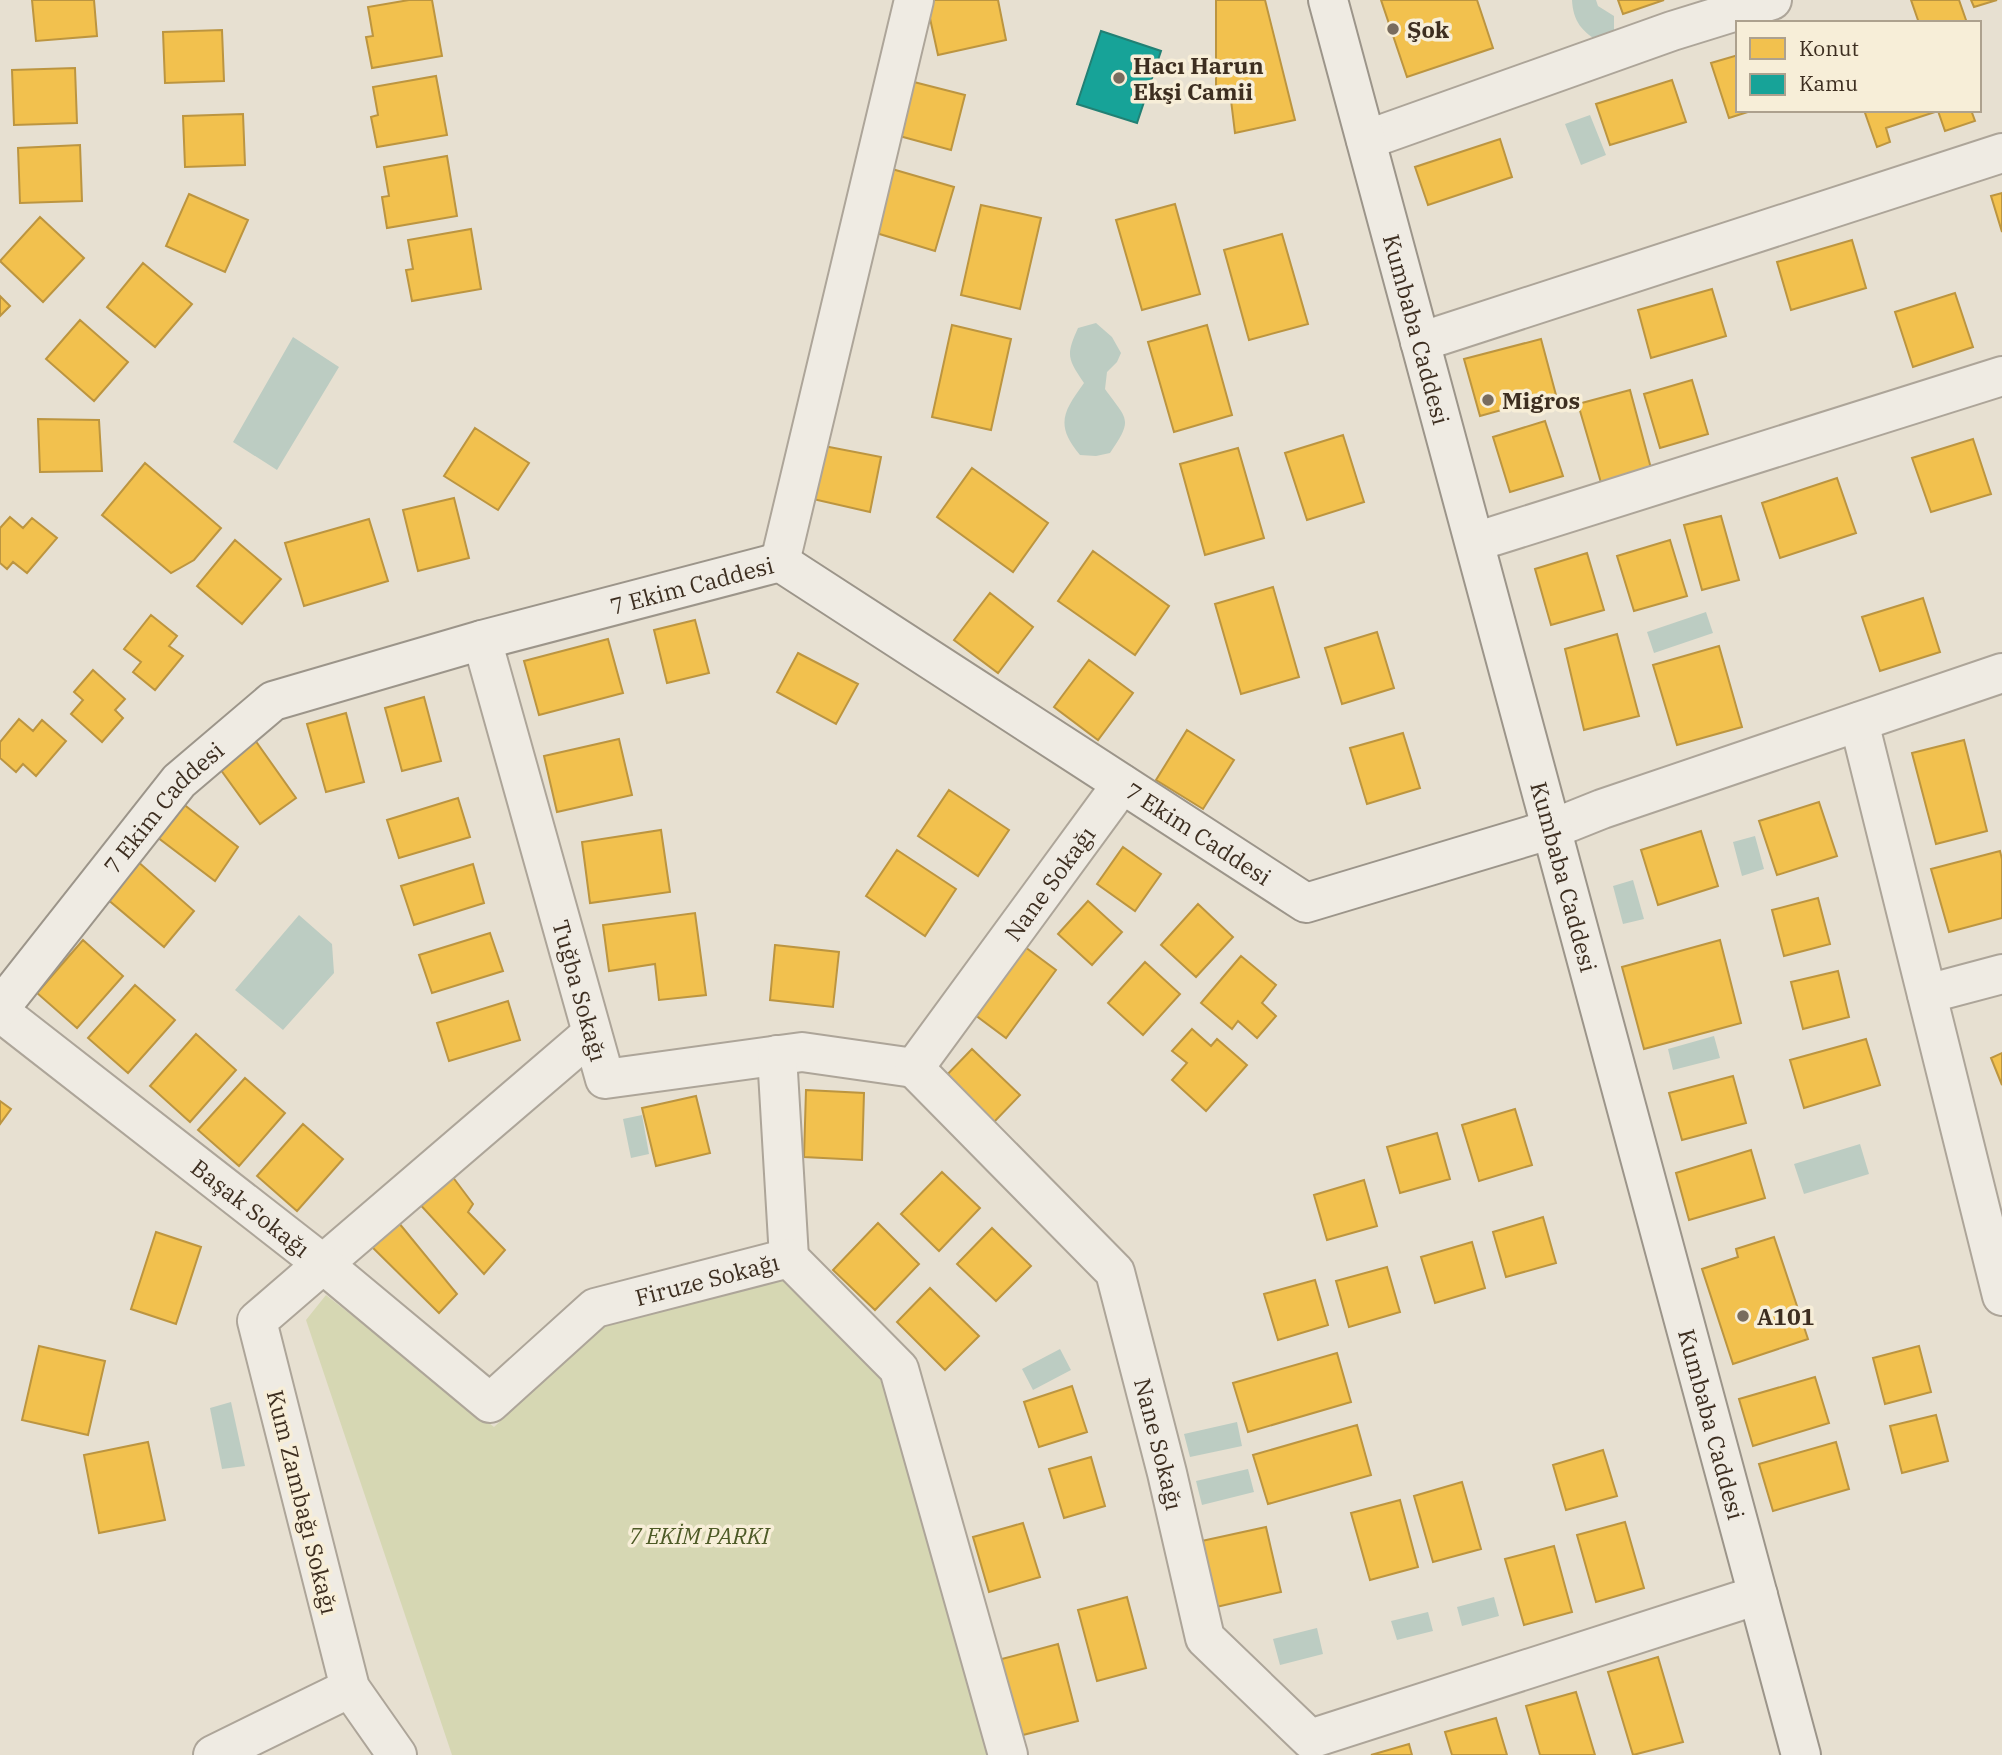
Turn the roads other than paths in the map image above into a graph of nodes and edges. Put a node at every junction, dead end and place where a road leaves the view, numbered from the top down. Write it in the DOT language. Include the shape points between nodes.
graph roads {
  1 [pos="914,0"];
  2 [pos="1328,0"];
  3 [pos="1772,0"];
  4 [pos="1366,140"];
  5 [pos="2002,153"];
  6 [pos="1420,342"];
  7 [pos="2002,376"];
  8 [pos="1475,542"];
  9 [pos="779,562"];
  10 [pos="482,640"];
  11 [pos="2002,673"];
  12 [pos="1858,722"];
  13 [pos="1122,784"];
  14 [pos="1552,829"];
  15 [pos="2002,974"];
  16 [pos="1927,994"];
  17 [pos="0,1010"];
  18 [pos="591,1034"];
  19 [pos="777,1055"];
  20 [pos="914,1068"];
  21 [pos="789,1258"];
  22 [pos="323,1264"];
  23 [pos="2002,1296"];
  24 [pos="1758,1595"];
  25 [pos="350,1688"];
  26 [pos="213,1755"];
  27 [pos="397,1755"];
  28 [pos="1008,1755"];
  29 [pos="1801,1755"];
  1 -- 9 [label="street"];
  2 -- 4 [label="street, Kumbaba Caddesi"];
  3 -- 4 [label="street"];
  4 -- 6 [label="street, Kumbaba Caddesi"];
  5 -- 6 [label="street"];
  6 -- 8 [label="street, Kumbaba Caddesi"];
  7 -- 8 [label="street"];
  8 -- 14 [label="street, Kumbaba Caddesi"];
  9 -- 10 [label="street, 7 Ekim Caddesi"];
  9 -- 13 [label="street, 7 Ekim Caddesi"];
  10 -- 17 [label="street, 7 Ekim Caddesi" via="273,701 179,781"];
  10 -- 18 [label="street, Tuğba Sokağı"];
  11 -- 12 [label="street, 7 Ekim Caddesi"];
  12 -- 14 [label="street, 7 Ekim Caddesi"];
  12 -- 16 [label="street"];
  13 -- 14 [label="street, 7 Ekim Caddesi" via="1306,903"];
  13 -- 20 [label="street, Nane Sokağı"];
  14 -- 24 [label="street, Kumbaba Caddesi"];
  15 -- 16 [label="street"];
  16 -- 23 [label="street"];
  17 -- 22 [label="street, Başak Sokağı"];
  18 -- 19 [label="street, Tuğba Sokağı" via="605,1079"];
  18 -- 22 [label="street, Başak Sokağı"];
  19 -- 20 [label="street, Tuğba Sokağı" via="802,1052"];
  19 -- 21 [label="street"];
  20 -- 24 [label="street, Nane Sokağı" via="1115,1272 1205,1638 1310,1739"];
  21 -- 22 [label="street, Firuze Sokağı" via="594,1308 490,1403"];
  21 -- 28 [label="street, Firuze Sokağı" via="899,1369"];
  22 -- 25 [label="street, Kum Zambağı Sokağı" via="257,1321"];
  24 -- 29 [label="street, Kumbaba Caddesi"];
  25 -- 26 [label="street"];
  25 -- 27 [label="street, Kum Zambağı Sokağı"];
}
